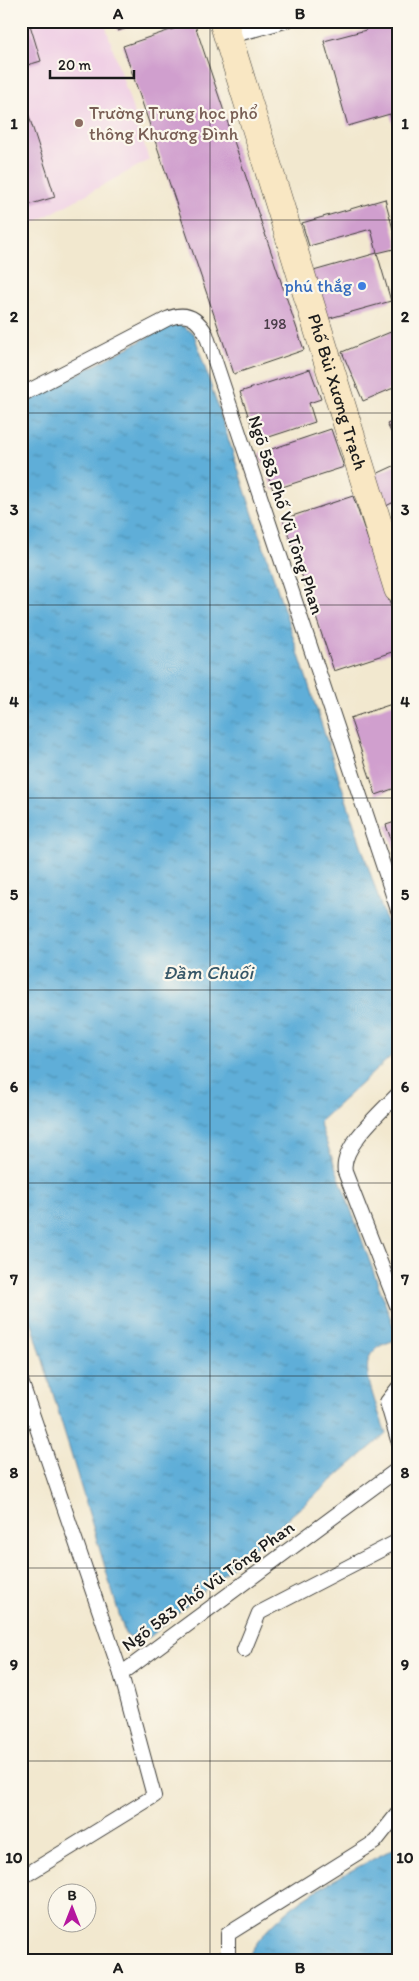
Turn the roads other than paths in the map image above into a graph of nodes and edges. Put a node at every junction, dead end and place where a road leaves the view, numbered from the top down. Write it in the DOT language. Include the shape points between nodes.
graph roads {
  1 [pos="285,21"];
  2 [pos="225,29"];
  3 [pos="21,396"];
  4 [pos="398,589"];
  5 [pos="398,910"];
  6 [pos="398,1094"];
  7 [pos="398,1308"];
  8 [pos="21,1381"];
  9 [pos="398,1388"];
  10 [pos="398,1440"];
  11 [pos="398,1468"];
  12 [pos="398,1541"];
  13 [pos="244,1650"];
  14 [pos="121,1674"];
  15 [pos="398,1813"];
  16 [pos="21,1878"];
  17 [pos="228,1960"];
  1 -- 2 [label="lane"];
  2 -- 4 [label="street, Phố Bùi Xương Trạch"];
  3 -- 5 [label="lane, Ngõ 583 Phố Vũ Tông Phan" via="167,319 184,314 198,321 206,334"];
  6 -- 7 [label="lane" via="351,1147 344,1168"];
  8 -- 14 [label="lane, Ngõ 583 Phố Vũ Tông Phan"];
  9 -- 10 [label="lane" via="387,1402 387,1407"];
  11 -- 14 [label="lane, Ngõ 583 Phố Vũ Tông Phan"];
  12 -- 13 [label="lane" via="259,1613"];
  14 -- 16 [label="lane" via="154,1796"];
  15 -- 17 [label="lane" via="375,1842 228,1934"];
}
